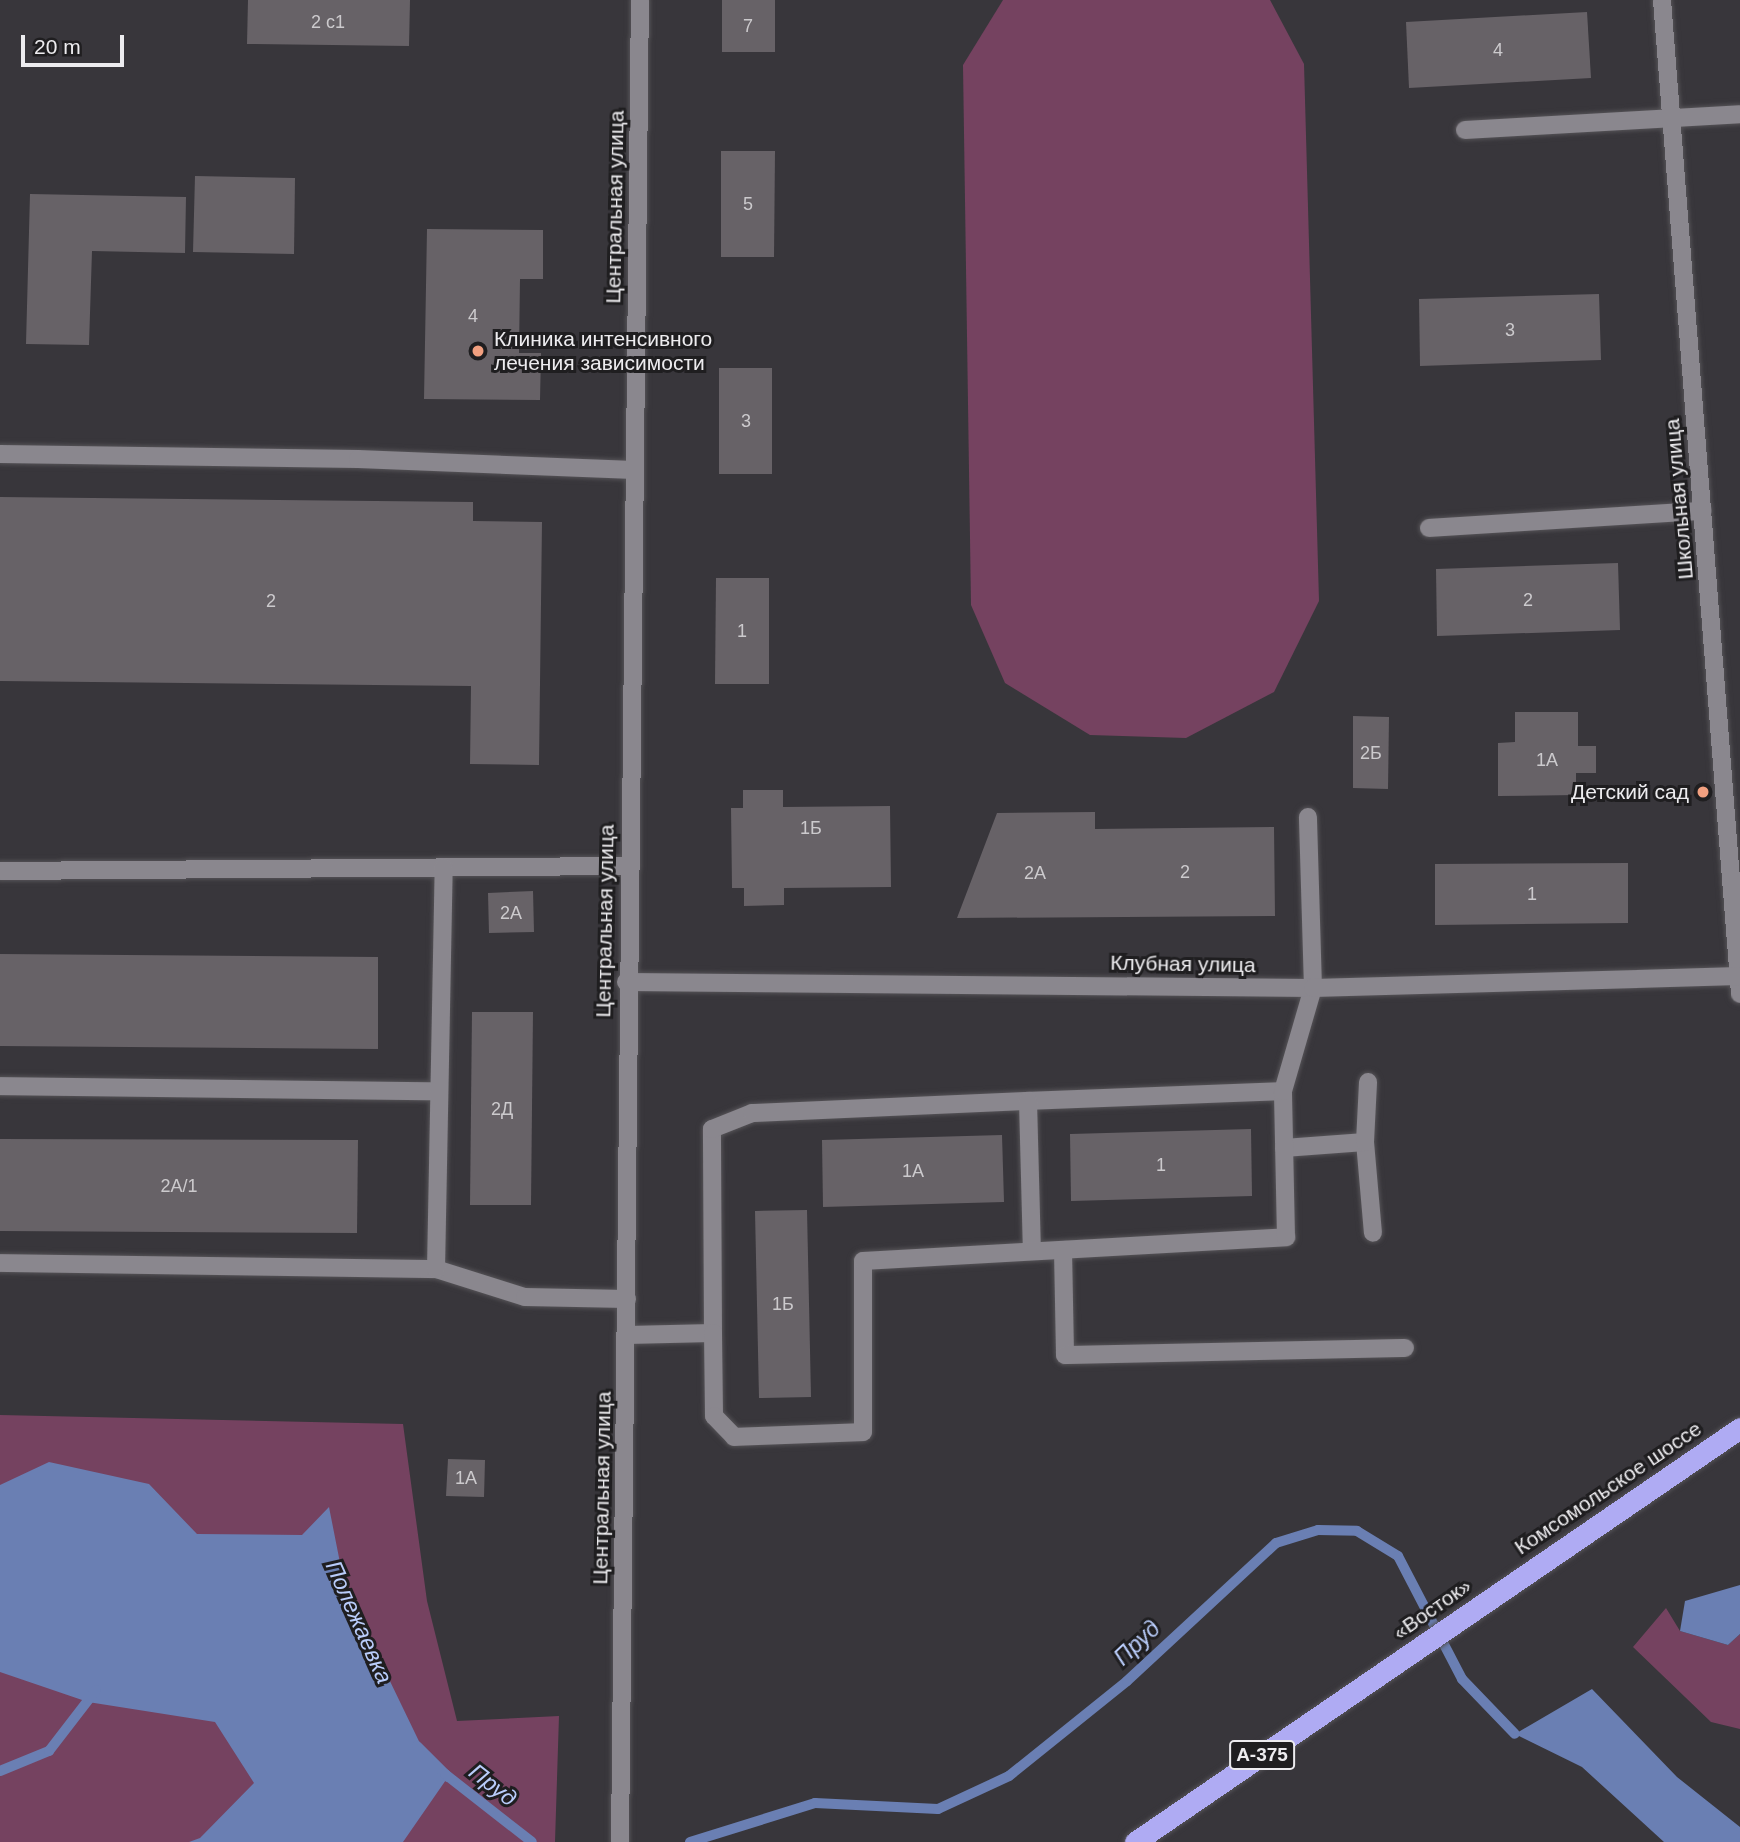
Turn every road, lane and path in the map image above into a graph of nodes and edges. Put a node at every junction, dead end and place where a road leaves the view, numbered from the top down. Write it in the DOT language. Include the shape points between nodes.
graph roads {
  1 [pos="640,0"];
  2 [pos="1662,0"];
  3 [pos="1740,114"];
  4 [pos="1671,118"];
  5 [pos="1465,130"];
  6 [pos="0,454"];
  7 [pos="634,470"];
  8 [pos="1702,510"];
  9 [pos="1429,528"];
  10 [pos="1308,817"];
  11 [pos="628,866"];
  12 [pos="444,867"];
  13 [pos="0,872"];
  14 [pos="1740,976"];
  15 [pos="626,982"];
  16 [pos="1313,988"];
  17 [pos="1740,994"];
  18 [pos="1368,1082"];
  19 [pos="0,1086"];
  20 [pos="439,1091"];
  21 [pos="1283,1091"];
  22 [pos="1028,1101"];
  23 [pos="1365,1142"];
  24 [pos="1284,1148"];
  25 [pos="1373,1233"];
  26 [pos="1063,1250"];
  27 [pos="1031,1251"];
  28 [pos="0,1263"];
  29 [pos="436,1269"];
  30 [pos="627,1299"];
  31 [pos="713,1333"];
  32 [pos="627,1335"];
  33 [pos="1405,1348"];
  34 [pos="1740,1428"];
  35 [pos="1503,1590"];
  36 [pos="620,1842"];
  37 [pos="1135,1842"];
  1 -- 7 [label="street, Центральная улица"];
  2 -- 4 [label="street, Школьная улица"];
  3 -- 4 [label="street"];
  4 -- 5 [label="street"];
  4 -- 8 [label="street, Школьная улица"];
  6 -- 7 [label="street" via="358,459"];
  7 -- 11 [label="street, Центральная улица"];
  8 -- 9 [label="street"];
  8 -- 14 [label="street, Школьная улица"];
  10 -- 16 [label="street"];
  11 -- 12 [label="street"];
  11 -- 15 [label="street, Центральная улица"];
  12 -- 13 [label="street"];
  12 -- 20 [label="street"];
  14 -- 16 [label="street, Клубная улица"];
  14 -- 17 [label="street, Школьная улица"];
  15 -- 16 [label="street, Клубная улица"];
  15 -- 30 [label="street, Центральная улица"];
  16 -- 21 [label="street"];
  18 -- 23 [label="street"];
  19 -- 20 [label="street"];
  20 -- 29 [label="street"];
  21 -- 22 [label="street"];
  21 -- 24 [label="street"];
  22 -- 27 [label="street"];
  22 -- 31 [label="street" via="752,1113 712,1129"];
  23 -- 24 [label="street"];
  23 -- 25 [label="street"];
  24 -- 26 [label="street" via="1286,1237"];
  26 -- 27 [label="street"];
  26 -- 33 [label="street" via="1065,1355"];
  27 -- 31 [label="street" via="863,1261 863,1432 734,1437 714,1416"];
  28 -- 29 [label="street"];
  29 -- 30 [label="street" via="525,1297"];
  30 -- 32 [label="street, Центральная улица"];
  31 -- 32 [label="street"];
  32 -- 36 [label="street, Центральная улица"];
  34 -- 35 [label="highway, Комсомольское шоссе / А-375"];
  35 -- 37 [label="highway, «Восток» / А-375"];
}
